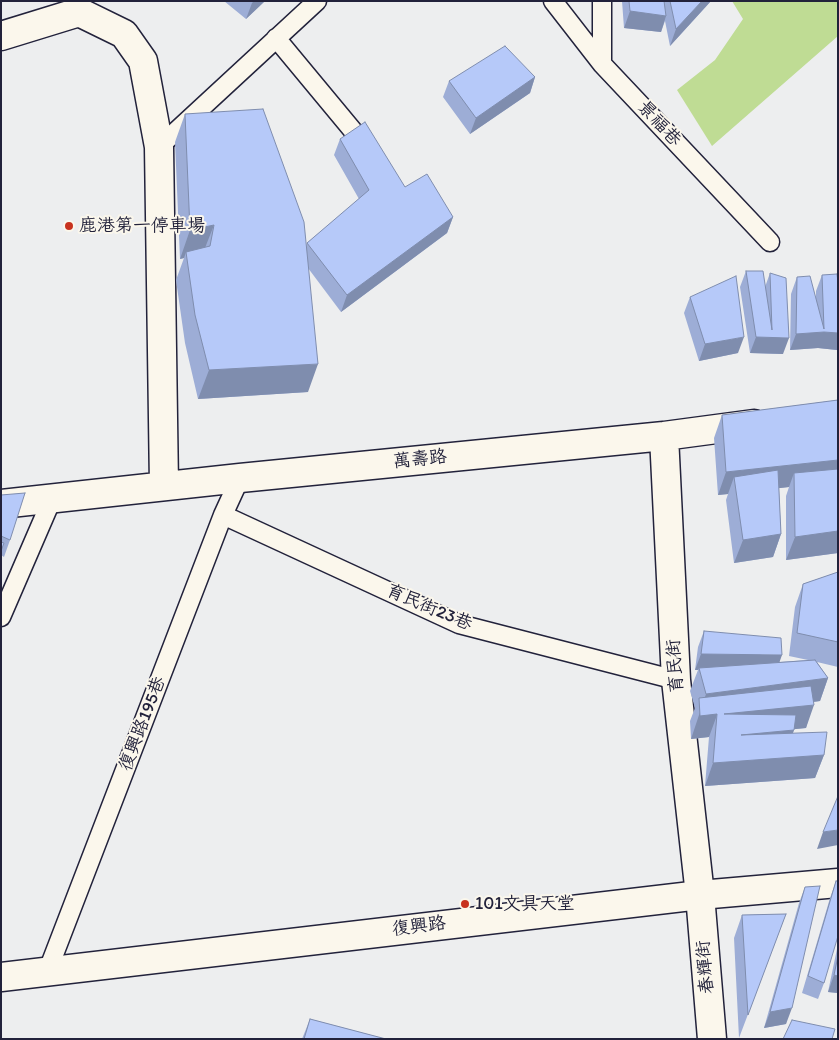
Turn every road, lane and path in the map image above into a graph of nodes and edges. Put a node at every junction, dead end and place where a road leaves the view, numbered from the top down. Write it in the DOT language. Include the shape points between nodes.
graph roads {
  1 [pos="317,1"];
  2 [pos="553,1"];
  3 [pos="602,1"];
  4 [pos="1,36"];
  5 [pos="276,38"];
  6 [pos="602,64"];
  7 [pos="359,138"];
  8 [pos="159,147"];
  9 [pos="770,242"];
  10 [pos="781,420"];
  11 [pos="664,436"];
  12 [pos="240,478"];
  13 [pos="164,486"];
  14 [pos="52,499"];
  15 [pos="1,504"];
  16 [pos="223,515"];
  17 [pos="1,617"];
  18 [pos="676,680"];
  19 [pos="838,883"];
  20 [pos="700,895"];
  21 [pos="48,970"];
  22 [pos="1,977"];
  23 [pos="712,1039"];
  1 -- 5 [label="lane"];
  2 -- 6 [label="lane, 景福巷"];
  3 -- 6 [label="lane"];
  4 -- 8 [label="street" via="79,12 124,34 143,61"];
  5 -- 7 [label="lane"];
  5 -- 8 [label="lane"];
  6 -- 9 [label="lane, 景福巷"];
  8 -- 13 [label="street"];
  10 -- 11 [label="street, 萬壽路"];
  11 -- 12 [label="street, 萬壽路"];
  11 -- 18 [label="street, 育民街"];
  12 -- 13 [label="street, 萬壽路"];
  12 -- 16 [label="lane, 復興路195巷"];
  13 -- 14 [label="street, 萬壽路"];
  14 -- 15 [label="street, 萬壽路"];
  14 -- 17 [label="lane"];
  16 -- 18 [label="lane, 育民街23巷" via="459,624"];
  16 -- 21 [label="lane, 復興路195巷"];
  18 -- 20 [label="street, 育民街"];
  19 -- 20 [label="street, 復興路"];
  20 -- 21 [label="street, 復興路"];
  20 -- 23 [label="street, 春輝街"];
  21 -- 22 [label="street, 復興路"];
}
